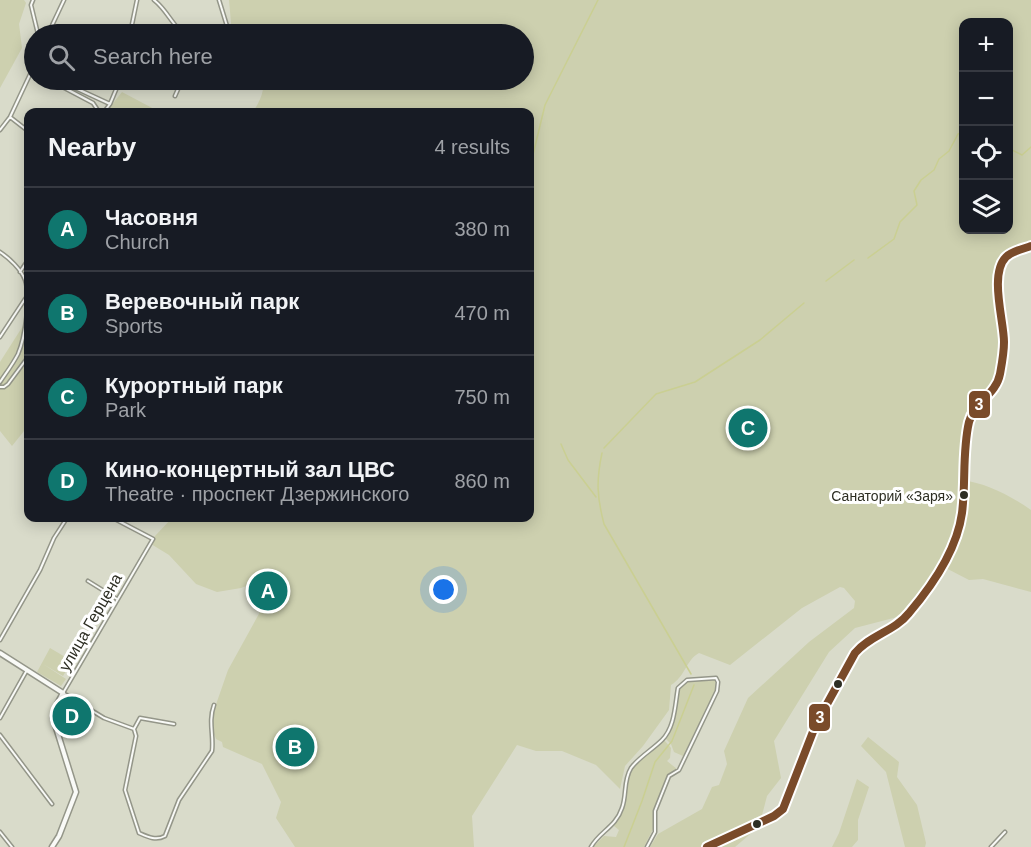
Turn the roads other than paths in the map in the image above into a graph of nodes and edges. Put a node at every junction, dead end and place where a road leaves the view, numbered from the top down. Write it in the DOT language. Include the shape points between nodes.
graph roads {
  1 [pos="33,0"];
  2 [pos="64,0"];
  3 [pos="137,0"];
  4 [pos="154,0"];
  5 [pos="163,0"];
  6 [pos="219,0"];
  7 [pos="158,3"];
  8 [pos="36,24"];
  9 [pos="53,24"];
  10 [pos="132,24"];
  11 [pos="176,24"];
  12 [pos="225,24"];
  13 [pos="24,87"];
  14 [pos="68,90"];
  15 [pos="80,90"];
  16 [pos="116,90"];
  17 [pos="178,90"];
  18 [pos="175,96"];
  19 [pos="110,104"];
  20 [pos="96,108"];
  21 [pos="107,108"];
  22 [pos="10,117"];
  23 [pos="24,128"];
  24 [pos="0,130"];
  25 [pos="1031,246"];
  26 [pos="0,252"];
  27 [pos="24,266"];
  28 [pos="20,272"];
  29 [pos="24,279"];
  30 [pos="24,302"];
  31 [pos="24,330"];
  32 [pos="0,337"];
  33 [pos="24,362"];
  34 [pos="0,382"];
  35 [pos="0,387"];
  36 [pos="64,522"];
  37 [pos="122,522"];
  38 [pos="88,581"];
  39 [pos="117,599"];
  40 [pos="0,640"];
  41 [pos="0,653"];
  42 [pos="27,670"];
  43 [pos="63,693"];
  44 [pos="214,705"];
  45 [pos="0,718"];
  46 [pos="174,724"];
  47 [pos="134,729"];
  48 [pos="0,735"];
  49 [pos="52,804"];
  50 [pos="0,832"];
  51 [pos="1005,832"];
  52 [pos="12,847"];
  53 [pos="52,847"];
  54 [pos="591,847"];
  55 [pos="647,847"];
  56 [pos="707,847"];
  57 [pos="991,847"];
  1 -- 8 [label="street"];
  2 -- 9 [label="street"];
  3 -- 10 [label="street"];
  4 -- 7 [label="street"];
  5 -- 7 [label="street"];
  6 -- 12 [label="street"];
  7 -- 11 [label="street"];
  13 -- 22 [label="street"];
  14 -- 20 [label="street"];
  15 -- 19 [label="street"];
  16 -- 19 [label="street"];
  17 -- 18 [label="street"];
  19 -- 21 [label="street"];
  22 -- 23 [label="street"];
  22 -- 24 [label="street"];
  25 -- 56 [label="street" via="1010,254 1001,267 999,297 1004,341 1000,376 970,419 962,513 945,560 908,616 855,653 816,724 783,809"];
  26 -- 28 [label="street"];
  27 -- 28 [label="street"];
  28 -- 29 [label="street"];
  30 -- 32 [label="street"];
  31 -- 34 [label="street" via="17,357"];
  33 -- 35 [label="street" via="8,384"];
  36 -- 40 [label="street"];
  37 -- 39 [label="street, улица Герцена" via="153,539"];
  38 -- 39 [label="street"];
  39 -- 43 [label="street, улица Герцена"];
  41 -- 42 [label="main road"];
  42 -- 43 [label="main road"];
  42 -- 45 [label="street"];
  43 -- 47 [label="street" via="104,718"];
  43 -- 53 [label="main road, улица Герцена" via="53,717 76,787"];
  44 -- 47 [label="street" via="210,721 212,751 183,794 165,836 160,839 139,833 126,794"];
  46 -- 47 [label="street" via="140,718"];
  48 -- 49 [label="street"];
  50 -- 52 [label="street"];
  51 -- 57 [label="street"];
  54 -- 55 [label="street" via="612,827 622,808 627,775 633,765 664,738 672,722 678,688 687,680 716,678 717,691 679,770 669,776 655,811 656,831"];
}
